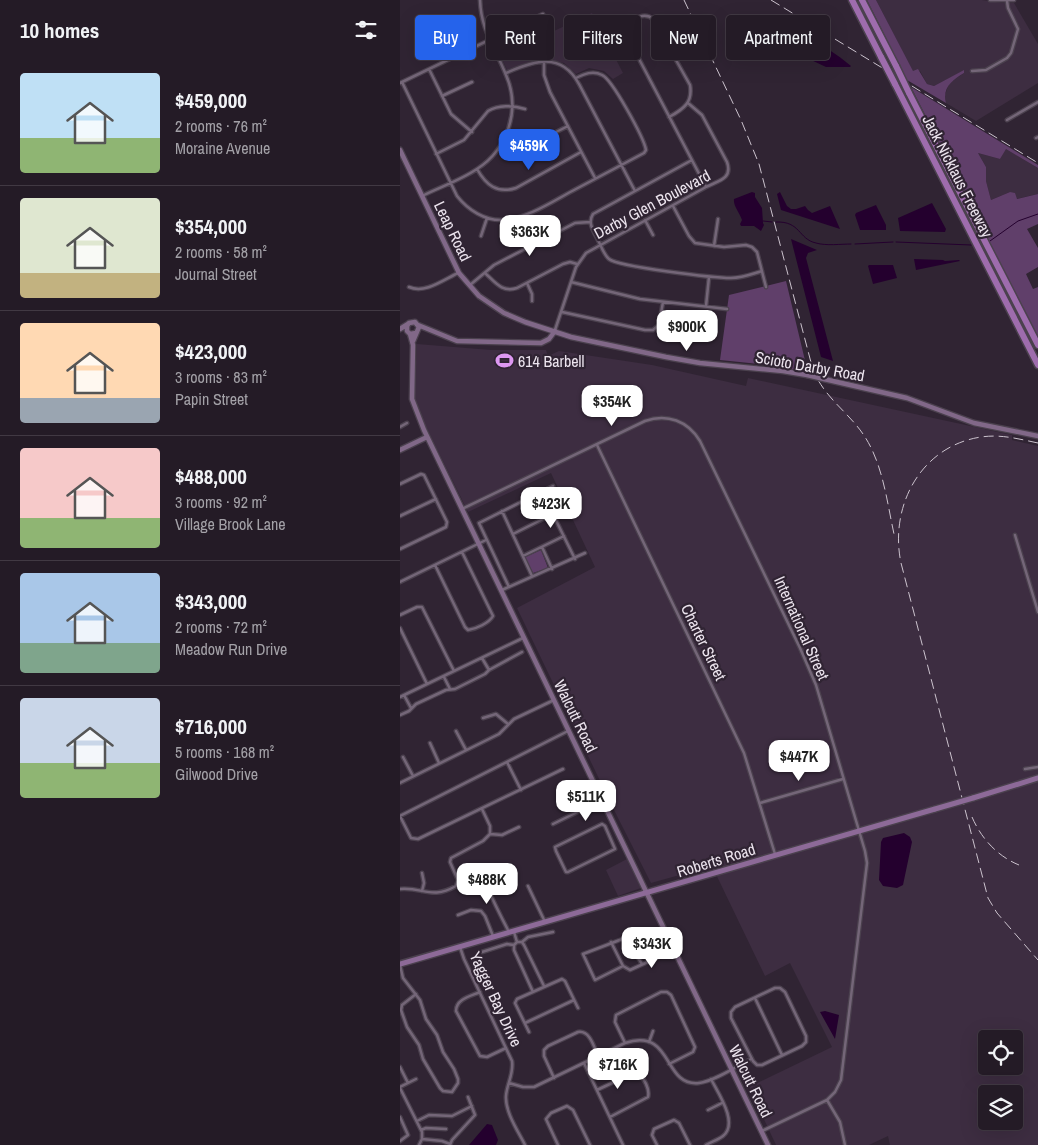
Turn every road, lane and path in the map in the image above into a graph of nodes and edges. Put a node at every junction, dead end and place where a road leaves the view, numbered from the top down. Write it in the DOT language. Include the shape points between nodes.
graph roads {
  1 [pos="480,0"];
  2 [pos="852,0"];
  3 [pos="862,0"];
  4 [pos="990,0"];
  5 [pos="1014,0"];
  6 [pos="1007,1"];
  7 [pos="486,30"];
  8 [pos="486,42"];
  9 [pos="499,60"];
  10 [pos="544,62"];
  11 [pos="429,69"];
  12 [pos="972,71"];
  13 [pos="506,74"];
  14 [pos="576,78"];
  15 [pos="401,82"];
  16 [pos="472,82"];
  17 [pos="442,96"];
  18 [pos="1038,102"];
  19 [pos="688,103"];
  20 [pos="512,107"];
  21 [pos="524,109"];
  22 [pos="669,117"];
  23 [pos="1007,120"];
  24 [pos="568,126"];
  25 [pos="472,132"];
  26 [pos="498,149"];
  27 [pos="400,150"];
  28 [pos="581,152"];
  29 [pos="436,154"];
  30 [pos="692,160"];
  31 [pos="621,164"];
  32 [pos="477,169"];
  33 [pos="595,178"];
  34 [pos="450,183"];
  35 [pos="706,187"];
  36 [pos="635,191"];
  37 [pos="422,196"];
  38 [pos="673,206"];
  39 [pos="486,218"];
  40 [pos="718,219"];
  41 [pos="645,220"];
  42 [pos="590,222"];
  43 [pos="653,235"];
  44 [pos="481,236"];
  45 [pos="600,244"];
  46 [pos="714,246"];
  47 [pos="577,264"];
  48 [pos="484,272"];
  49 [pos="762,272"];
  50 [pos="459,273"];
  51 [pos="709,276"];
  52 [pos="571,282"];
  53 [pos="527,283"];
  54 [pos="469,286"];
  55 [pos="766,287"];
  56 [pos="410,288"];
  57 [pos="532,301"];
  58 [pos="663,302"];
  59 [pos="706,306"];
  60 [pos="727,309"];
  61 [pos="562,312"];
  62 [pos="408,324"];
  63 [pos="418,325"];
  64 [pos="659,325"];
  65 [pos="400,330"];
  66 [pos="433,331"];
  67 [pos="555,332"];
  68 [pos="410,333"];
  69 [pos="417,333"];
  70 [pos="706,338"];
  71 [pos="413,345"];
  72 [pos="1038,345"];
  73 [pos="1038,365"];
  74 [pos="408,423"];
  75 [pos="400,426"];
  76 [pos="1038,436"];
  77 [pos="427,437"];
  78 [pos="596,445"];
  79 [pos="400,450"];
  80 [pos="400,484"];
  81 [pos="553,486"];
  82 [pos="542,492"];
  83 [pos="436,499"];
  84 [pos="462,509"];
  85 [pos="502,511"];
  86 [pos="553,514"];
  87 [pos="400,516"];
  88 [pos="513,534"];
  89 [pos="1015,535"];
  90 [pos="564,536"];
  91 [pos="487,540"];
  92 [pos="479,544"];
  93 [pos="542,547"];
  94 [pos="400,550"];
  95 [pos="462,552"];
  96 [pos="585,554"];
  97 [pos="524,556"];
  98 [pos="575,559"];
  99 [pos="435,565"];
  100 [pos="552,569"];
  101 [pos="532,576"];
  102 [pos="400,582"];
  103 [pos="509,587"];
  104 [pos="502,590"];
  105 [pos="1038,612"];
  106 [pos="400,615"];
  107 [pos="400,628"];
  108 [pos="524,638"];
  109 [pos="522,652"];
  110 [pos="482,658"];
  111 [pos="488,670"];
  112 [pos="454,672"];
  113 [pos="444,676"];
  114 [pos="427,684"];
  115 [pos="450,689"];
  116 [pos="401,696"];
  117 [pos="554,700"];
  118 [pos="411,708"];
  119 [pos="400,715"];
  120 [pos="483,718"];
  121 [pos="508,724"];
  122 [pos="569,730"];
  123 [pos="456,731"];
  124 [pos="430,744"];
  125 [pos="466,750"];
  126 [pos="403,757"];
  127 [pos="507,762"];
  128 [pos="439,763"];
  129 [pos="1038,767"];
  130 [pos="563,769"];
  131 [pos="1025,769"];
  132 [pos="413,776"];
  133 [pos="844,778"];
  134 [pos="1038,778"];
  135 [pos="400,782"];
  136 [pos="521,790"];
  137 [pos="603,800"];
  138 [pos="760,803"];
  139 [pos="482,809"];
  140 [pos="400,816"];
  141 [pos="553,824"];
  142 [pos="519,827"];
  143 [pos="859,831"];
  144 [pos="490,834"];
  145 [pos="620,835"];
  146 [pos="611,839"];
  147 [pos="775,855"];
  148 [pos="422,873"];
  149 [pos="528,886"];
  150 [pos="400,889"];
  151 [pos="488,889"];
  152 [pos="422,891"];
  153 [pos="648,893"];
  154 [pos="458,916"];
  155 [pos="546,923"];
  156 [pos="552,932"];
  157 [pos="512,933"];
  158 [pos="494,938"];
  159 [pos="517,942"];
  160 [pos="522,942"];
  161 [pos="611,942"];
  162 [pos="514,945"];
  163 [pos="460,948"];
  164 [pos="675,949"];
  165 [pos="482,952"];
  166 [pos="642,964"];
  167 [pos="400,965"];
  168 [pos="623,966"];
  169 [pos="401,975"];
  170 [pos="544,986"];
  171 [pos="480,992"];
  172 [pos="533,992"];
  173 [pos="416,994"];
  174 [pos="755,998"];
  175 [pos="574,1000"];
  176 [pos="578,1008"];
  177 [pos="525,1023"];
  178 [pos="653,1031"];
  179 [pos="529,1032"];
  180 [pos="649,1042"];
  181 [pos="625,1043"];
  182 [pos="507,1048"];
  183 [pos="782,1055"];
  184 [pos="598,1056"];
  185 [pos="751,1059"];
  186 [pos="584,1063"];
  187 [pos="670,1064"];
  188 [pos="400,1067"];
  189 [pos="732,1069"];
  190 [pos="401,1072"];
  191 [pos="554,1078"];
  192 [pos="416,1079"];
  193 [pos="711,1079"];
  194 [pos="408,1083"];
  195 [pos="509,1083"];
  196 [pos="400,1087"];
  197 [pos="597,1090"];
  198 [pos="468,1097"];
  199 [pos="827,1100"];
  200 [pos="722,1103"];
  201 [pos="472,1106"];
  202 [pos="708,1110"];
  203 [pos="400,1117"];
  204 [pos="610,1117"];
  205 [pos="417,1121"];
  206 [pos="446,1129"];
  207 [pos="421,1130"];
  208 [pos="762,1131"];
  209 [pos="422,1139"];
  210 [pos="400,1141"];
  211 [pos="419,1145"];
  212 [pos="450,1145"];
  213 [pos="525,1145"];
  214 [pos="558,1145"];
  215 [pos="590,1145"];
  216 [pos="623,1145"];
  217 [pos="657,1145"];
  218 [pos="690,1145"];
  219 [pos="706,1145"];
  220 [pos="768,1145"];
  221 [pos="845,1145"];
  1 -- 7 [label="street"];
  2 -- 73 [label="highway, Jack Nicklaus Freeway, bridge"];
  3 -- 72 [label="highway, Jack Nicklaus Freeway, bridge"];
  4 -- 6 [label="street"];
  5 -- 6 [label="street"];
  6 -- 12 [label="street" via="1018,29 1011,53 986,70"];
  8 -- 11 [label="street"];
  9 -- 13 [label="street"];
  10 -- 13 [label="street" via="526,65"];
  10 -- 14 [label="street" via="561,65"];
  10 -- 24 [label="street" via="548,88"];
  11 -- 15 [label="street"];
  11 -- 17 [label="street"];
  13 -- 20 [label="street"];
  14 -- 31 [label="street"];
  14 -- 31 [label="street" via="592,72 602,74 608,78 627,111 646,150"];
  15 -- 29 [label="street"];
  16 -- 17 [label="street"];
  17 -- 25 [label="street" via="451,114"];
  18 -- 23 [label="street"];
  19 -- 22 [label="street"];
  19 -- 22 [label="street" via="690,85 654,22 648,16 635,19 626,26 626,34"];
  19 -- 35 [label="street, Darby Glen Boulevard" via="702,115 729,168 725,178"];
  20 -- 21 [label="street"];
  20 -- 25 [label="street" via="496,107 488,111"];
  20 -- 26 [label="street" via="510,122"];
  22 -- 30 [label="street"];
  24 -- 26 [label="street" via="513,154"];
  24 -- 28 [label="street"];
  25 -- 29 [label="street" via="460,143"];
  26 -- 32 [label="street"];
  27 -- 37 [label="street, Leap Road"];
  28 -- 32 [label="street" via="508,190 491,187"];
  28 -- 33 [label="street"];
  29 -- 34 [label="street"];
  30 -- 35 [label="street"];
  30 -- 36 [label="street"];
  31 -- 33 [label="street"];
  31 -- 36 [label="street"];
  32 -- 34 [label="street"];
  33 -- 39 [label="street" via="526,215 502,220"];
  34 -- 37 [label="street"];
  34 -- 39 [label="street" via="463,204"];
  35 -- 38 [label="street, Darby Glen Boulevard"];
  36 -- 42 [label="street" via="595,212"];
  37 -- 50 [label="street, Leap Road"];
  38 -- 41 [label="street, Darby Glen Boulevard"];
  38 -- 46 [label="street" via="692,241"];
  39 -- 44 [label="street"];
  40 -- 46 [label="street"];
  41 -- 43 [label="street"];
  41 -- 45 [label="street, Darby Glen Boulevard"];
  42 -- 45 [label="street"];
  42 -- 48 [label="street" via="575,223"];
  45 -- 47 [label="street, Darby Glen Boulevard"];
  45 -- 51 [label="street" via="613,261"];
  46 -- 49 [label="street" via="752,247 757,252"];
  47 -- 52 [label="street, Darby Glen Boulevard"];
  47 -- 53 [label="street" via="563,264"];
  48 -- 53 [label="street" via="504,289 513,290"];
  48 -- 54 [label="street"];
  49 -- 51 [label="street" via="740,278"];
  49 -- 55 [label="street"];
  50 -- 54 [label="street, Leap Road"];
  50 -- 56 [label="street" via="423,290"];
  51 -- 59 [label="street"];
  52 -- 58 [label="street"];
  52 -- 61 [label="street, Darby Glen Boulevard"];
  53 -- 57 [label="street"];
  54 -- 67 [label="street, Leap Road" via="504,314"];
  58 -- 59 [label="street"];
  58 -- 64 [label="street"];
  59 -- 60 [label="street"];
  61 -- 64 [label="street" via="645,330 653,330"];
  61 -- 67 [label="street, Darby Glen Boulevard"];
  62 -- 63 [label="street" via="414,322"];
  62 -- 65 [label="street"];
  62 -- 68 [label="street"];
  63 -- 66 [label="street"];
  63 -- 69 [label="street"];
  64 -- 70 [label="street" via="669,332"];
  65 -- 68 [label="street"];
  66 -- 67 [label="street" via="457,341 530,344 545,342"];
  66 -- 69 [label="street"];
  67 -- 76 [label="street, Scioto Darby Road, bridge" via="683,361 807,375 907,398 968,421"];
  68 -- 69 [label="street"];
  68 -- 71 [label="street, Walcutt Road"];
  69 -- 71 [label="street, Walcutt Road"];
  71 -- 77 [label="street, Walcutt Road" via="412,399"];
  74 -- 75 [label="street"];
  77 -- 79 [label="street"];
  77 -- 84 [label="street, Walcutt Road"];
  78 -- 84 [label="street, International Street"];
  78 -- 133 [label="street, International Street" via="651,419 670,418 694,432 811,670"];
  78 -- 138 [label="street, Charter Street" via="742,748"];
  80 -- 83 [label="street" via="424,475"];
  81 -- 82 [label="street"];
  82 -- 85 [label="street"];
  82 -- 86 [label="street"];
  83 -- 87 [label="street"];
  83 -- 94 [label="street" via="447,525"];
  84 -- 92 [label="street, Walcutt Road"];
  85 -- 88 [label="street"];
  85 -- 91 [label="street" via="479,523"];
  86 -- 88 [label="street"];
  86 -- 90 [label="street"];
  88 -- 97 [label="street"];
  89 -- 105 [label="street"];
  90 -- 93 [label="street"];
  90 -- 98 [label="street"];
  91 -- 92 [label="street"];
  91 -- 103 [label="street"];
  92 -- 95 [label="street"];
  92 -- 104 [label="street, Walcutt Road"];
  93 -- 97 [label="street"];
  93 -- 100 [label="street"];
  95 -- 99 [label="street"];
  95 -- 99 [label="street" via="492,614 492,618 471,630 466,629"];
  96 -- 98 [label="street"];
  97 -- 101 [label="street"];
  98 -- 100 [label="street"];
  99 -- 102 [label="street"];
  100 -- 101 [label="street"];
  101 -- 103 [label="street"];
  103 -- 104 [label="street"];
  104 -- 108 [label="street, Walcutt Road"];
  106 -- 112 [label="street" via="422,607"];
  107 -- 114 [label="street"];
  108 -- 110 [label="street"];
  108 -- 117 [label="street, Walcutt Road"];
  109 -- 111 [label="street"];
  110 -- 111 [label="street"];
  110 -- 112 [label="street"];
  111 -- 115 [label="street"];
  112 -- 113 [label="street"];
  113 -- 114 [label="street"];
  113 -- 115 [label="street"];
  114 -- 116 [label="street"];
  115 -- 118 [label="street"];
  116 -- 118 [label="street"];
  117 -- 121 [label="street"];
  117 -- 122 [label="street, Walcutt Road"];
  118 -- 119 [label="street"];
  120 -- 121 [label="street" via="496,714"];
  121 -- 125 [label="street" via="499,734"];
  122 -- 127 [label="street"];
  122 -- 137 [label="street, Walcutt Road"];
  123 -- 125 [label="street"];
  124 -- 128 [label="street"];
  125 -- 128 [label="street"];
  126 -- 132 [label="street"];
  127 -- 136 [label="street"];
  127 -- 140 [label="street"];
  128 -- 132 [label="street"];
  129 -- 131 [label="street"];
  130 -- 136 [label="street"];
  132 -- 135 [label="street"];
  133 -- 138 [label="street"];
  133 -- 143 [label="street, International Street"];
  134 -- 143 [label="main road, Roberts Road, bridge"];
  136 -- 139 [label="street"];
  137 -- 141 [label="street"];
  137 -- 145 [label="street, Walcutt Road"];
  138 -- 147 [label="street, Charter Street"];
  139 -- 140 [label="street" via="414,839"];
  139 -- 144 [label="street"];
  142 -- 144 [label="street" via="502,835"];
  143 -- 147 [label="main road, Roberts Road"];
  143 -- 199 [label="street, International Street" via="866,855 866,870 842,1075 839,1086"];
  144 -- 152 [label="street" via="451,858 458,880 456,886 438,893"];
  145 -- 146 [label="street"];
  145 -- 153 [label="street, Walcutt Road"];
  146 -- 146 [label="street" via="615,849 568,872 555,848 602,824"];
  147 -- 153 [label="main road, Roberts Road"];
  148 -- 152 [label="street"];
  149 -- 155 [label="street"];
  150 -- 152 [label="street"];
  151 -- 151 [label="street" via="495,881 487,868 481,874"];
  151 -- 157 [label="street"];
  153 -- 155 [label="main road, Roberts Road"];
  153 -- 164 [label="street, Walcutt Road"];
  154 -- 158 [label="street" via="471,910 481,911"];
  155 -- 157 [label="main road, Roberts Road"];
  156 -- 160 [label="street" via="528,937"];
  157 -- 158 [label="main road, Roberts Road"];
  157 -- 159 [label="street"];
  158 -- 163 [label="main road, Roberts Road"];
  159 -- 160 [label="street"];
  159 -- 162 [label="street"];
  160 -- 170 [label="street"];
  161 -- 166 [label="street" via="625,938"];
  161 -- 168 [label="street"];
  161 -- 168 [label="street" via="583,954 595,980"];
  162 -- 165 [label="street"];
  162 -- 172 [label="street"];
  163 -- 167 [label="main road, Roberts Road"];
  163 -- 171 [label="street, Yagger Bay Drive"];
  164 -- 166 [label="street"];
  164 -- 189 [label="street, Walcutt Road"];
  166 -- 168 [label="street" via="630,970"];
  167 -- 169 [label="street"];
  169 -- 173 [label="street"];
  170 -- 172 [label="street"];
  170 -- 175 [label="street" via="560,979 565,981"];
  171 -- 182 [label="street, Yagger Bay Drive"];
  171 -- 182 [label="street" via="460,1001 456,1011 480,1056 487,1057"];
  172 -- 177 [label="street" via="515,1003"];
  173 -- 173 [label="street" via="402,1005 404,1020 440,1088 453,1091 458,1079"];
  174 -- 183 [label="street"];
  174 -- 183 [label="street" via="780,988 806,1036 802,1046"];
  174 -- 185 [label="street" via="731,1012"];
  175 -- 176 [label="street"];
  175 -- 177 [label="street"];
  177 -- 179 [label="street"];
  178 -- 180 [label="street"];
  180 -- 181 [label="street"];
  180 -- 187 [label="street" via="660,1049"];
  181 -- 184 [label="street"];
  181 -- 187 [label="street" via="614,1020 616,1015 667,992 695,1047 693,1052"];
  182 -- 195 [label="street, Yagger Bay Drive" via="513,1066"];
  183 -- 185 [label="street" via="757,1066"];
  184 -- 186 [label="street"];
  184 -- 191 [label="street" via="588,1035 582,1031 548,1046 544,1056"];
  185 -- 189 [label="street"];
  186 -- 191 [label="street"];
  186 -- 197 [label="street"];
  187 -- 193 [label="street" via="686,1081 699,1083"];
  188 -- 190 [label="street"];
  189 -- 193 [label="street"];
  189 -- 208 [label="street, Walcutt Road"];
  190 -- 194 [label="street"];
  191 -- 195 [label="street" via="529,1088"];
  192 -- 194 [label="street"];
  193 -- 200 [label="street"];
  194 -- 196 [label="street"];
  195 -- 213 [label="street, Yagger Bay Drive" via="507,1106"];
  196 -- 205 [label="street"];
  197 -- 204 [label="street"];
  197 -- 204 [label="street" via="636,1073 642,1077 649,1095"];
  198 -- 201 [label="street"];
  199 -- 208 [label="street"];
  199 -- 221 [label="street" via="840,1122"];
  200 -- 202 [label="street"];
  200 -- 219 [label="street" via="730,1119 729,1129 722,1137"];
  201 -- 205 [label="street" via="452,1116 429,1115"];
  201 -- 212 [label="street" via="474,1116"];
  203 -- 210 [label="street" via="408,1134"];
  204 -- 216 [label="street"];
  205 -- 207 [label="street"];
  206 -- 207 [label="street"];
  207 -- 209 [label="street"];
  208 -- 220 [label="street, Walcutt Road"];
  209 -- 211 [label="street"];
  209 -- 212 [label="street"];
  214 -- 215 [label="street" via="547,1116 565,1106 573,1110"];
  217 -- 218 [label="street" via="653,1132 671,1121 679,1123"];
}
